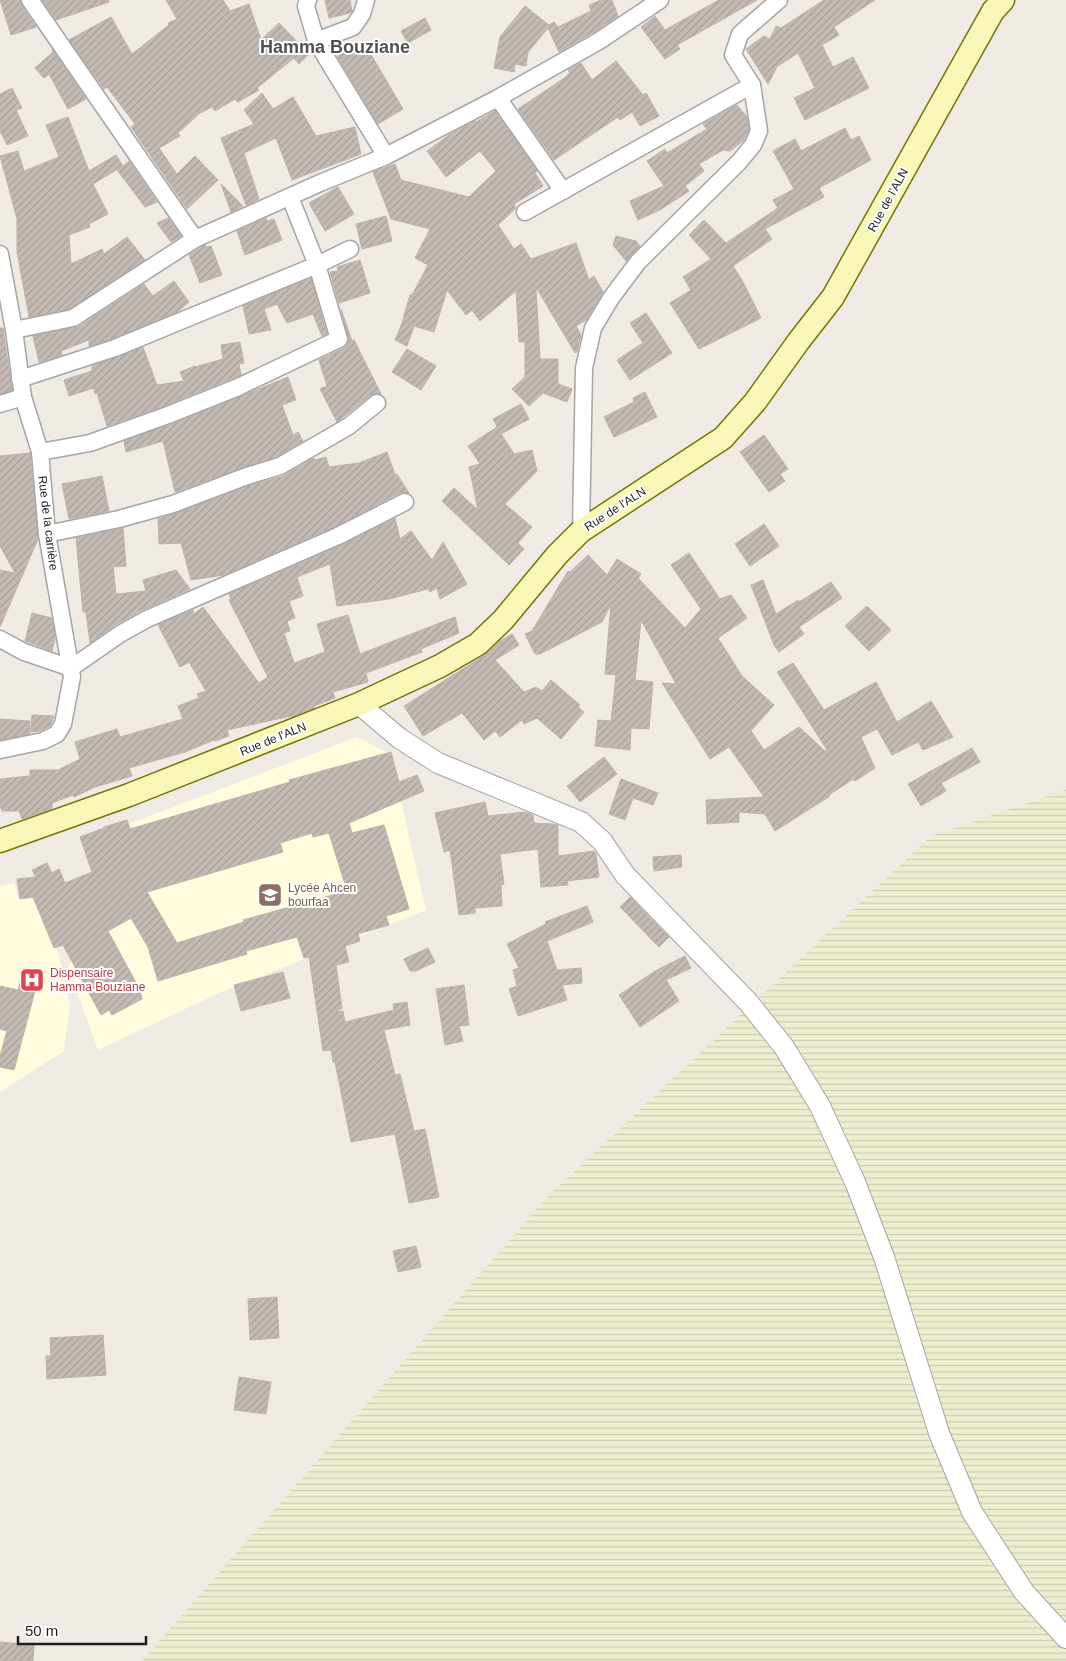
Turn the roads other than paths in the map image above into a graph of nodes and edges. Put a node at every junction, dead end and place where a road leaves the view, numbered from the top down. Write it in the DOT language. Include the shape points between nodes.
graph roads {
  1 [pos="30,0"];
  2 [pos="308,0"];
  3 [pos="366,0"];
  4 [pos="660,0"];
  5 [pos="779,0"];
  6 [pos="1003,0"];
  7 [pos="316,41"];
  8 [pos="752,85"];
  9 [pos="498,98"];
  10 [pos="386,156"];
  11 [pos="563,191"];
  12 [pos="290,196"];
  13 [pos="526,212"];
  14 [pos="195,239"];
  15 [pos="350,249"];
  16 [pos="0,254"];
  17 [pos="317,264"];
  18 [pos="14,330"];
  19 [pos="20,379"];
  20 [pos="22,397"];
  21 [pos="377,403"];
  22 [pos="0,404"];
  23 [pos="40,452"];
  24 [pos="405,502"];
  25 [pos="581,531"];
  26 [pos="47,534"];
  27 [pos="0,640"];
  28 [pos="71,668"];
  29 [pos="360,704"];
  30 [pos="0,750"];
  31 [pos="0,840"];
  32 [pos="1066,1638"];
  1 -- 14 [label="street"];
  2 -- 7 [label="street" via="306,6"];
  3 -- 7 [label="street" via="353,27"];
  4 -- 9 [label="street" via="599,41"];
  5 -- 8 [label="street" via="740,34 733,55"];
  6 -- 25 [label="main road, Rue de l'ALN" via="993,11 833,297 755,402 723,438"];
  7 -- 10 [label="street"];
  8 -- 11 [label="street"];
  8 -- 25 [label="street" via="759,132 753,145 638,262 593,328 584,368"];
  9 -- 10 [label="street"];
  9 -- 11 [label="street"];
  10 -- 12 [label="street"];
  11 -- 13 [label="street"];
  12 -- 14 [label="street"];
  12 -- 17 [label="street"];
  14 -- 18 [label="street" via="73,318"];
  15 -- 17 [label="street"];
  16 -- 18 [label="street, Rue de la carrière"];
  17 -- 19 [label="street" via="115,348"];
  17 -- 23 [label="street" via="339,339 236,388 168,415 90,442"];
  18 -- 19 [label="street, Rue de la carrière"];
  19 -- 20 [label="street, Rue de la carrière"];
  20 -- 22 [label="street"];
  20 -- 23 [label="street, Rue de la carrière"];
  21 -- 26 [label="street" via="349,426 280,466 173,504"];
  23 -- 26 [label="street, Rue de la carrière"];
  24 -- 28 [label="street" via="338,536 147,620 120,634"];
  25 -- 29 [label="main road, Rue de l'ALN" via="478,644"];
  26 -- 28 [label="street, Rue de la carrière"];
  27 -- 28 [label="street"];
  28 -- 30 [label="street, Rue de la carrière" via="63,724 57,734 43,741"];
  29 -- 31 [label="main road, Rue de l'ALN" via="129,795"];
  29 -- 32 [label="street" via="399,738 438,763 581,822 602,841 625,875 748,1002 784,1047 820,1106 855,1182 884,1257 938,1433 972,1512 1024,1592"];
}
